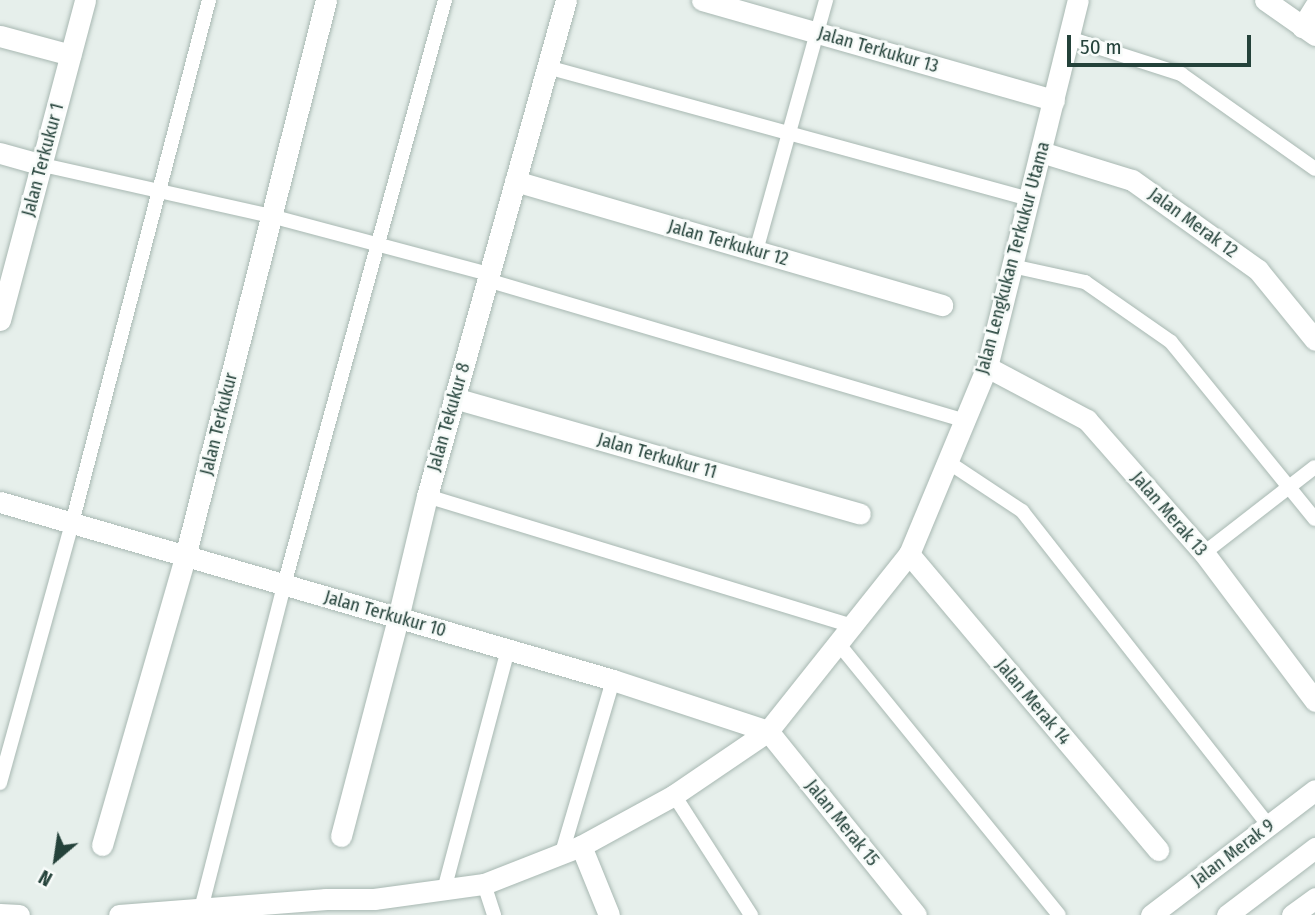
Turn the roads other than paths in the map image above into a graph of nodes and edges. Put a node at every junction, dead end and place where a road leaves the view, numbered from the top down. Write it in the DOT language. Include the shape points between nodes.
graph roads {
  1 [pos="85,0"];
  2 [pos="209,0"];
  3 [pos="326,0"];
  4 [pos="445,0"];
  5 [pos="566,0"];
  6 [pos="702,0"];
  7 [pos="826,0"];
  8 [pos="1078,0"];
  9 [pos="1265,0"];
  10 [pos="1315,6"];
  11 [pos="1308,31"];
  12 [pos="816,32"];
  13 [pos="0,36"];
  14 [pos="1069,38"];
  15 [pos="71,55"];
  16 [pos="547,67"];
  17 [pos="1054,100"];
  18 [pos="790,135"];
  19 [pos="1041,152"];
  20 [pos="0,153"];
  21 [pos="43,165"];
  22 [pos="1315,169"];
  23 [pos="515,181"];
  24 [pos="157,190"];
  25 [pos="1029,199"];
  26 [pos="271,216"];
  27 [pos="377,244"];
  28 [pos="756,251"];
  29 [pos="1012,266"];
  30 [pos="6,272"];
  31 [pos="488,277"];
  32 [pos="942,304"];
  33 [pos="0,320"];
  34 [pos="1314,337"];
  35 [pos="987,367"];
  36 [pos="454,398"];
  37 [pos="965,421"];
  38 [pos="948,462"];
  39 [pos="1315,467"];
  40 [pos="1290,486"];
  41 [pos="426,496"];
  42 [pos="0,502"];
  43 [pos="860,514"];
  44 [pos="1315,519"];
  45 [pos="72,523"];
  46 [pos="1204,553"];
  47 [pos="909,554"];
  48 [pos="185,557"];
  49 [pos="284,585"];
  50 [pos="398,618"];
  51 [pos="845,634"];
  52 [pos="508,650"];
  53 [pos="613,680"];
  54 [pos="1315,701"];
  55 [pos="768,731"];
  56 [pos="0,783"];
  57 [pos="1315,790"];
  58 [pos="674,795"];
  59 [pos="1269,826"];
  60 [pos="341,836"];
  61 [pos="102,845"];
  62 [pos="581,846"];
  63 [pos="1315,848"];
  64 [pos="1158,850"];
  65 [pos="561,856"];
  66 [pos="484,884"];
  67 [pos="444,890"];
  68 [pos="1315,898"];
  69 [pos="375,907"];
  70 [pos="201,909"];
  71 [pos="0,914"];
  72 [pos="19,915"];
  73 [pos="119,915"];
  74 [pos="494,915"];
  75 [pos="609,915"];
  76 [pos="751,915"];
  77 [pos="916,915"];
  78 [pos="1059,915"];
  79 [pos="1151,915"];
  80 [pos="1227,915"];
  81 [pos="1292,915"];
  1 -- 15 [label="street, Jalan Terkukur 1"];
  2 -- 24 [label="lane"];
  3 -- 26 [label="street, Jalan Terkukur"];
  4 -- 27 [label="lane"];
  5 -- 16 [label="street, Jalan Tekukur 8"];
  6 -- 12 [label="street, Jalan Terkukur 13"];
  7 -- 12 [label="lane"];
  8 -- 14 [label="street, Jalan Lengkukan Terkukur Utama"];
  9 -- 11 [label="street"];
  10 -- 11 [label="street"];
  12 -- 17 [label="street, Jalan Terkukur 13"];
  12 -- 18 [label="lane"];
  13 -- 15 [label="street"];
  14 -- 17 [label="street, Jalan Lengkukan Terkukur Utama"];
  14 -- 22 [label="lane" via="1181,74"];
  15 -- 21 [label="street, Jalan Terkukur 1"];
  16 -- 18 [label="lane"];
  16 -- 23 [label="street, Jalan Tekukur 8"];
  17 -- 19 [label="street, Jalan Lengkukan Terkukur Utama"];
  18 -- 25 [label="lane"];
  18 -- 28 [label="lane"];
  19 -- 25 [label="street, Jalan Lengkukan Terkukur Utama"];
  19 -- 34 [label="street, Jalan Merak 12" via="1132,180 1258,270"];
  20 -- 21 [label="street"];
  21 -- 24 [label="lane"];
  21 -- 30 [label="street, Jalan Terkukur 1"];
  23 -- 28 [label="street, Jalan Terkukur 12"];
  23 -- 31 [label="street, Jalan Tekukur 8"];
  24 -- 26 [label="lane"];
  24 -- 45 [label="lane"];
  25 -- 29 [label="street, Jalan Lengkukan Terkukur Utama"];
  26 -- 27 [label="lane"];
  26 -- 48 [label="street, Jalan Terkukur"];
  27 -- 31 [label="lane"];
  27 -- 49 [label="lane"];
  28 -- 32 [label="street, Jalan Terkukur 12"];
  29 -- 35 [label="street, Jalan Lengkukan Terkukur Utama"];
  29 -- 40 [label="lane" via="1085,282 1171,342"];
  30 -- 33 [label="street, Jalan Terkukur 1"];
  31 -- 36 [label="street, Jalan Tekukur 8"];
  31 -- 37 [label="lane"];
  35 -- 37 [label="street, Jalan Lengkukan Terkukur Utama"];
  35 -- 46 [label="street, Jalan Merak 13" via="1087,420"];
  36 -- 41 [label="street, Jalan Tekukur 8"];
  36 -- 43 [label="street, Jalan Terkukur 11"];
  37 -- 38 [label="street, Jalan Lengkukan Terkukur Utama"];
  38 -- 47 [label="street, Jalan Lengkukan Terkukur Utama"];
  38 -- 59 [label="lane" via="1021,511"];
  39 -- 40 [label="lane"];
  40 -- 44 [label="lane"];
  40 -- 46 [label="lane"];
  41 -- 50 [label="street, Jalan Tekukur 8"];
  41 -- 51 [label="lane"];
  42 -- 45 [label="street, Jalan Terkukur 10"];
  45 -- 48 [label="street, Jalan Terkukur 10"];
  45 -- 56 [label="lane"];
  46 -- 54 [label="street, Jalan Merak 13"];
  47 -- 51 [label="street, Jalan Lengkukan Terkukur Utama"];
  47 -- 64 [label="street, Jalan Merak 14"];
  48 -- 49 [label="street, Jalan Terkukur 10"];
  48 -- 61 [label="street, Jalan Terkukur"];
  49 -- 50 [label="street, Jalan Terkukur 10"];
  49 -- 70 [label="lane"];
  50 -- 52 [label="street, Jalan Terkukur 10"];
  50 -- 60 [label="street, Jalan Tekukur 8"];
  51 -- 55 [label="street, Jalan Lengkukan Terkukur Utama"];
  51 -- 78 [label="lane"];
  52 -- 53 [label="street, Jalan Terkukur 10"];
  52 -- 67 [label="lane"];
  53 -- 55 [label="street, Jalan Terkukur 10"];
  53 -- 65 [label="lane"];
  55 -- 58 [label="street, Jalan Lengkukan Terkukur Utama"];
  55 -- 77 [label="street, Jalan Merak 15"];
  57 -- 59 [label="street, Jalan Merak 9"];
  58 -- 62 [label="street, Jalan Lengkukan Terkukur Utama"];
  58 -- 76 [label="lane"];
  59 -- 79 [label="street, Jalan Merak 9"];
  62 -- 65 [label="street, Jalan Lengkukan Terkukur Utama"];
  62 -- 75 [label="street"];
  63 -- 80 [label="street"];
  65 -- 66 [label="street, Jalan Lengkukan Terkukur Utama"];
  66 -- 67 [label="street, Jalan Lengkukan Terkukur Utama"];
  66 -- 74 [label="lane"];
  67 -- 69 [label="street, Jalan Lengkukan Terkukur Utama"];
  68 -- 81 [label="street"];
  69 -- 70 [label="street, Jalan Lengkukan Terkukur Utama" via="327,899"];
  70 -- 73 [label="street, Jalan Lengkukan Terkukur Utama"];
  71 -- 72 [label="street"];
}
